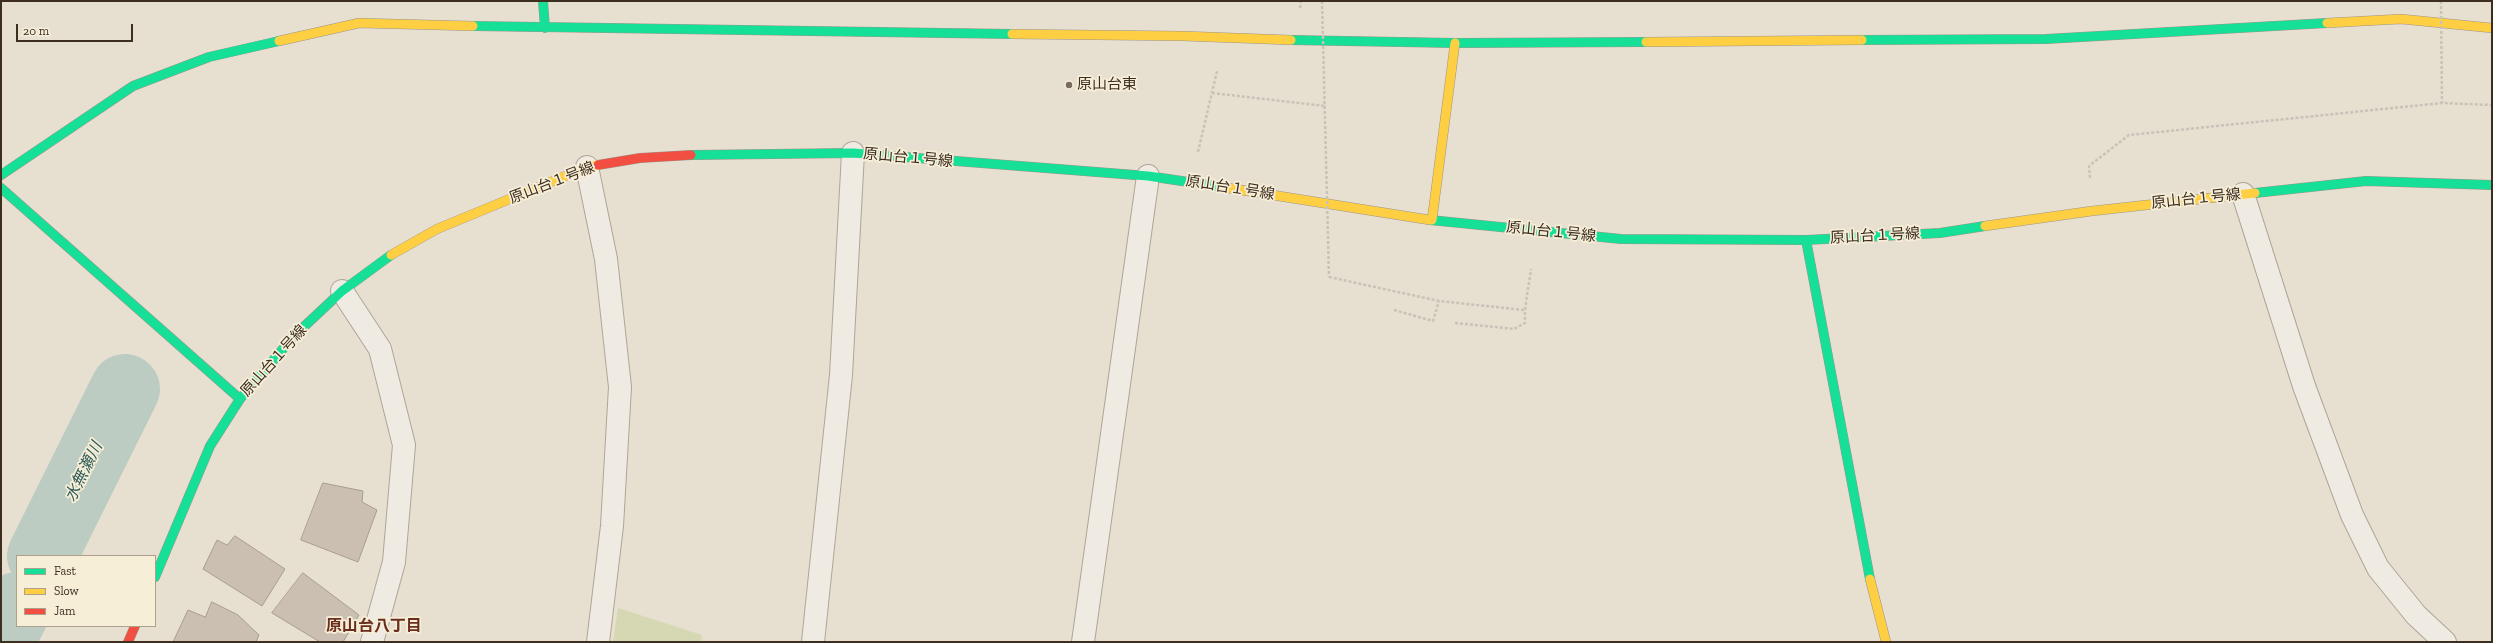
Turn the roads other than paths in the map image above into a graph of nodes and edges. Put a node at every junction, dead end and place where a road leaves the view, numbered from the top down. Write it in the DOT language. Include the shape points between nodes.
graph roads {
  1 [pos="543,1"];
  2 [pos="545,28"];
  3 [pos="2492,28"];
  4 [pos="1455,44"];
  5 [pos="853,153"];
  6 [pos="587,167"];
  7 [pos="1,175"];
  8 [pos="1148,176"];
  9 [pos="2492,185"];
  10 [pos="1,188"];
  11 [pos="2243,194"];
  12 [pos="1432,220"];
  13 [pos="1806,240"];
  14 [pos="342,291"];
  15 [pos="240,399"];
  16 [pos="156,575"];
  17 [pos="135,627"];
  18 [pos="128,642"];
  19 [pos="372,642"];
  20 [pos="598,642"];
  21 [pos="813,642"];
  22 [pos="1082,642"];
  23 [pos="1886,642"];
  24 [pos="2445,642"];
  1 -- 2 [label="street"];
  2 -- 4 [label="street" via="1182,36 1224,40"];
  2 -- 7 [label="street" via="359,23 209,57 133,86"];
  3 -- 4 [label="street" via="2402,20 2046,39"];
  4 -- 12 [label="street"];
  5 -- 6 [label="street, 原山台１号線" via="640,158"];
  5 -- 8 [label="street, 原山台１号線"];
  5 -- 21 [label="street" via="841,375"];
  6 -- 14 [label="street, 原山台１号線" via="437,229 397,251"];
  6 -- 20 [label="street" via="606,259 620,387 612,526"];
  8 -- 12 [label="street, 原山台１号線"];
  8 -- 22 [label="street"];
  9 -- 11 [label="street, 原山台１号線" via="2366,181"];
  10 -- 15 [label="street"];
  11 -- 13 [label="street, 原山台１号線" via="1940,232"];
  11 -- 24 [label="street" via="2304,386 2352,515 2378,568 2416,615"];
  12 -- 13 [label="street, 原山台１号線" via="1621,239"];
  13 -- 23 [label="street" via="1874,601"];
  14 -- 15 [label="street, 原山台１号線" via="294,336"];
  14 -- 19 [label="street" via="380,350 404,445 394,562"];
  15 -- 16 [label="street, 原山台１号線" via="210,446"];
  17 -- 18 [label="street"];
}
